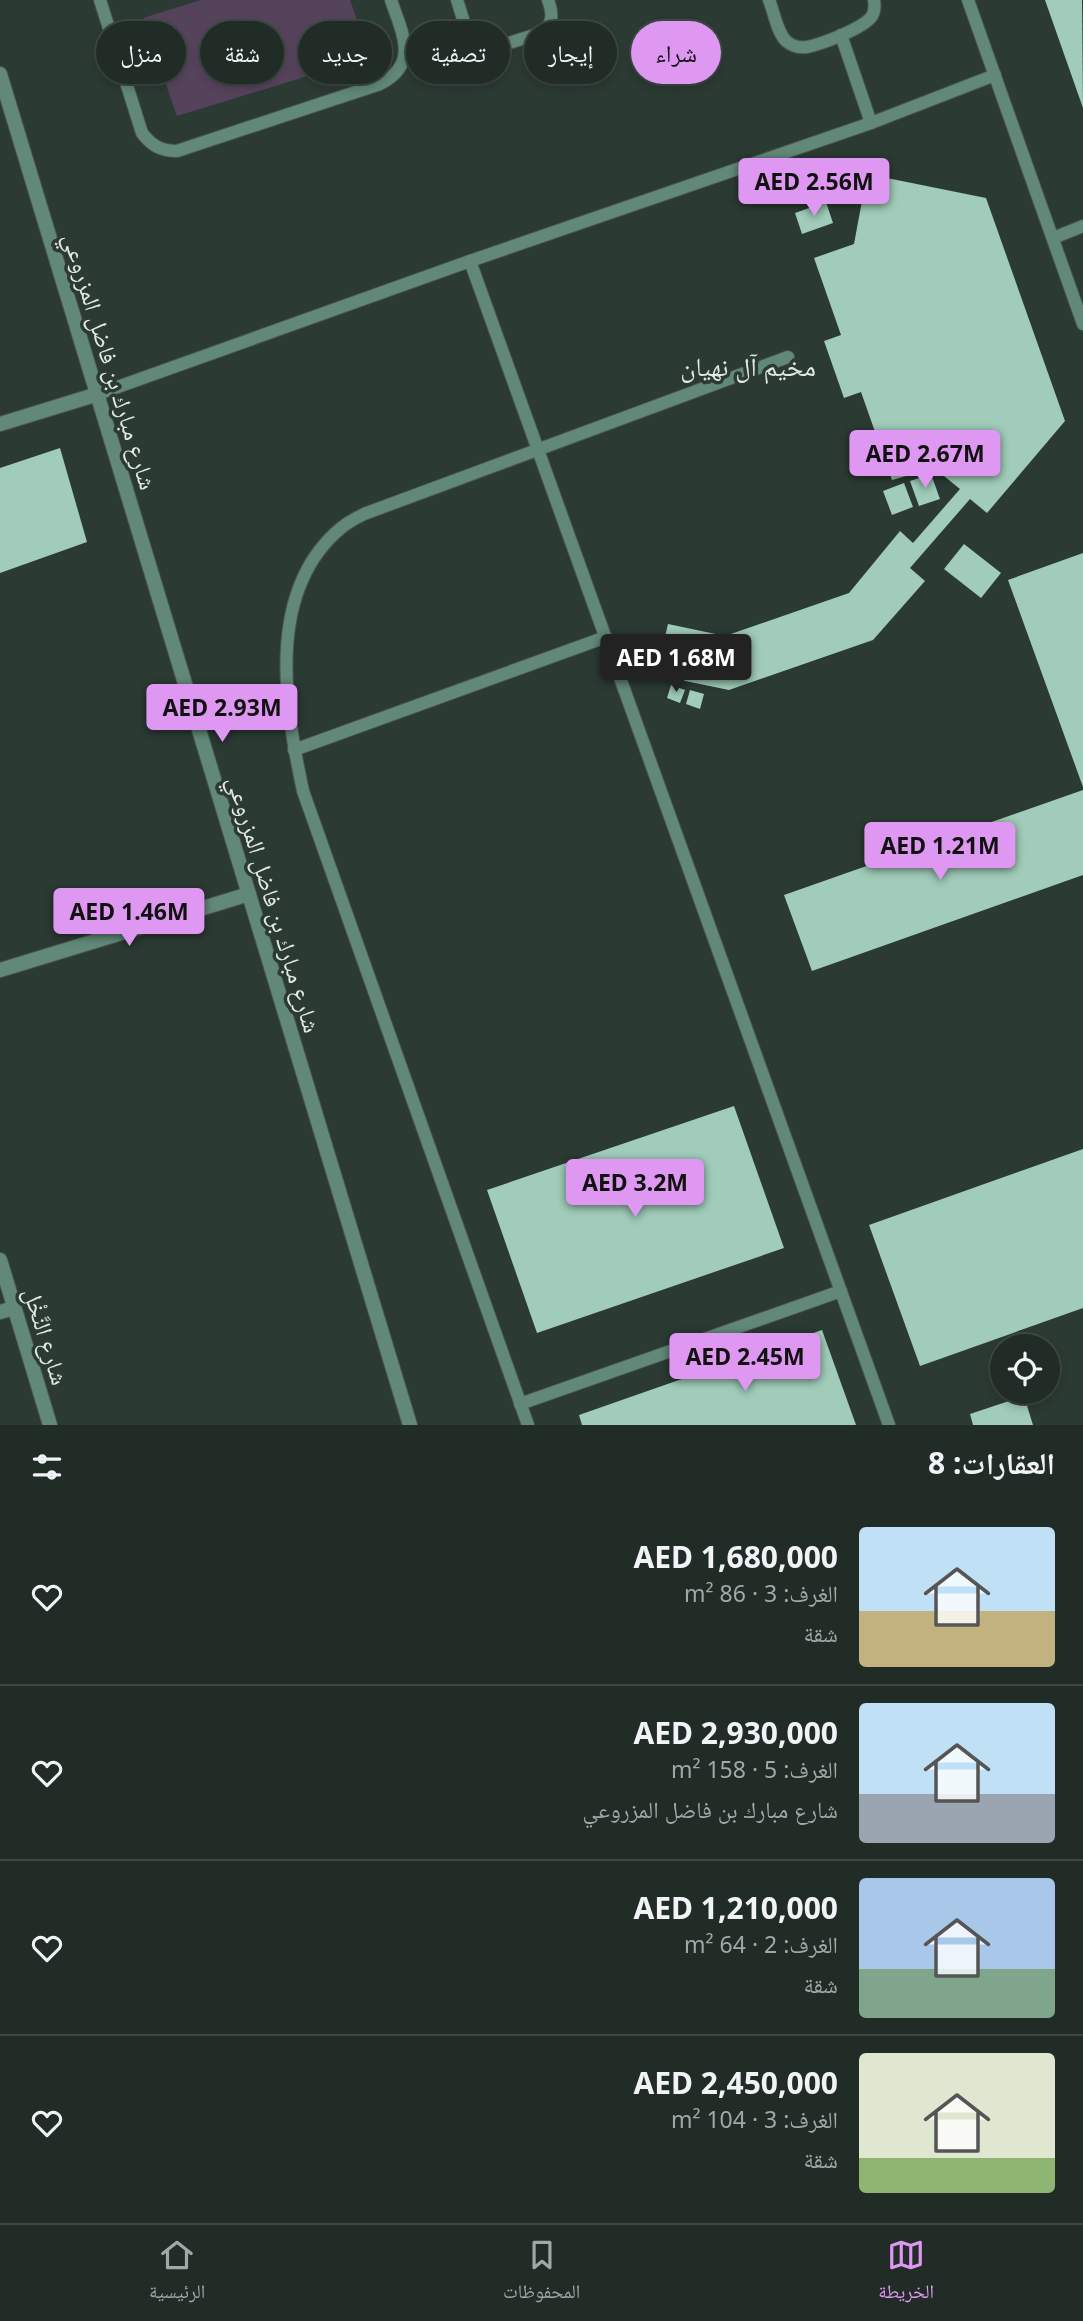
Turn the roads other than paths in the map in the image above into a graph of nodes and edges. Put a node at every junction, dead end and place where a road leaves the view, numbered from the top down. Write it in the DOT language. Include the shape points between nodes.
graph roads {
  1 [pos="100,0"];
  2 [pos="391,0"];
  3 [pos="457,0"];
  4 [pos="548,0"];
  5 [pos="769,0"];
  6 [pos="874,0"];
  7 [pos="968,0"];
  8 [pos="464,21"];
  9 [pos="841,34"];
  10 [pos="510,43"];
  11 [pos="405,58"];
  12 [pos="0,74"];
  13 [pos="995,75"];
  14 [pos="871,123"];
  15 [pos="1083,226"];
  16 [pos="1053,238"];
  17 [pos="470,261"];
  18 [pos="1078,293"];
  19 [pos="1083,324"];
  20 [pos="788,357"];
  21 [pos="98,394"];
  22 [pos="0,424"];
  23 [pos="539,450"];
  24 [pos="606,637"];
  25 [pos="294,750"];
  26 [pos="248,894"];
  27 [pos="0,970"];
  28 [pos="0,1260"];
  29 [pos="841,1291"];
  30 [pos="7,1310"];
  31 [pos="520,1404"];
  32 [pos="50,1425"];
  33 [pos="410,1425"];
  34 [pos="528,1425"];
  35 [pos="889,1425"];
  1 -- 11 [label="lane" via="142,133 167,151 380,84 400,70"];
  2 -- 11 [label="lane" via="406,46"];
  3 -- 8 [label="lane"];
  4 -- 10 [label="lane" via="553,14 544,32"];
  5 -- 9 [label="lane" via="782,35 793,45 807,47"];
  6 -- 9 [label="lane" via="875,9 867,22"];
  7 -- 13 [label="lane"];
  9 -- 14 [label="lane"];
  12 -- 21 [label="street, شارع مبارك بن فاضل المزروعي"];
  13 -- 14 [label="lane"];
  13 -- 16 [label="lane"];
  14 -- 17 [label="lane"];
  15 -- 16 [label="lane"];
  16 -- 18 [label="lane"];
  17 -- 21 [label="lane"];
  17 -- 23 [label="lane"];
  18 -- 19 [label="lane"];
  20 -- 23 [label="lane"];
  21 -- 22 [label="street"];
  21 -- 26 [label="street, شارع مبارك بن فاضل المزروعي"];
  23 -- 24 [label="lane"];
  23 -- 25 [label="lane" via="364,514 326,543 302,580 289,623 287,681"];
  24 -- 25 [label="lane"];
  24 -- 29 [label="lane"];
  25 -- 31 [label="lane" via="316,833"];
  26 -- 27 [label="street"];
  26 -- 33 [label="street, شارع مبارك بن فاضل المزروعي"];
  28 -- 30 [label="street, شارع النَّخْل"];
  29 -- 31 [label="lane"];
  29 -- 35 [label="lane"];
  30 -- 32 [label="street, شارع النَّخْل"];
  31 -- 34 [label="lane"];
}
